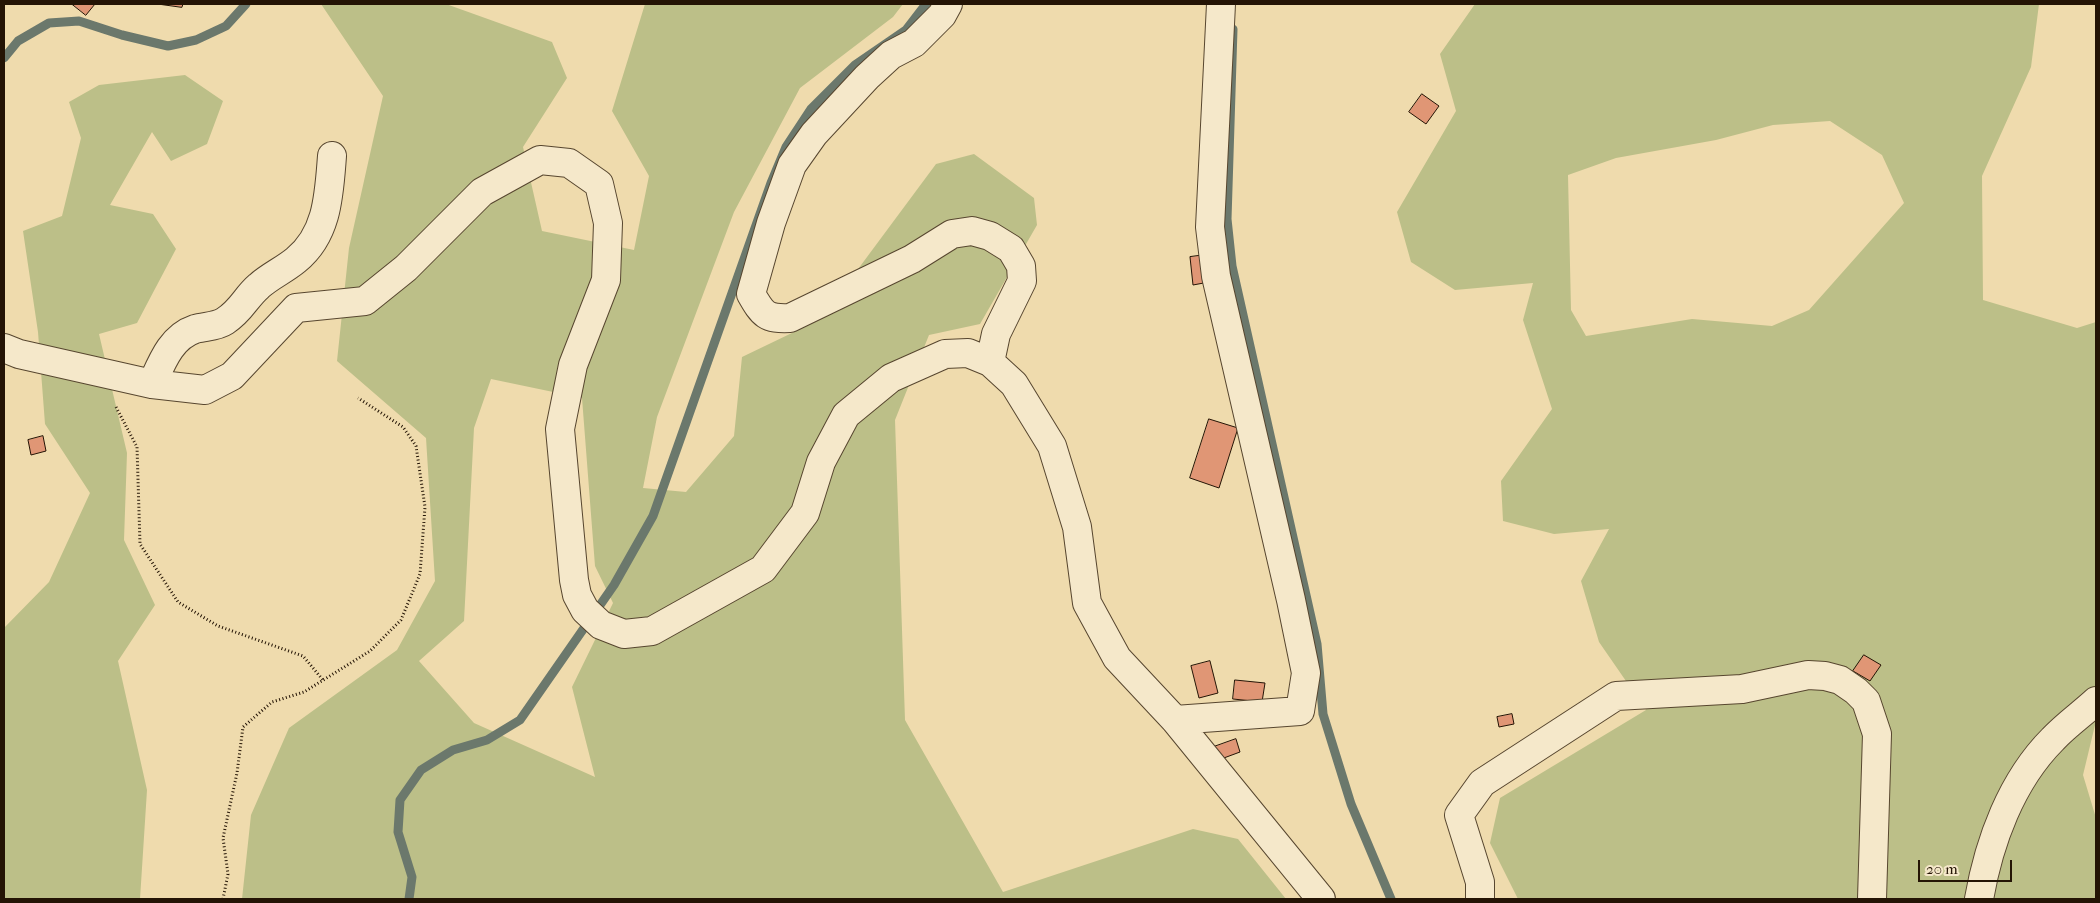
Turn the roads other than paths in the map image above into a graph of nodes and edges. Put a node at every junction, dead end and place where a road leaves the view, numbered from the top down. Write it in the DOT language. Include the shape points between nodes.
graph roads {
  1 [pos="948,4"];
  2 [pos="1221,4"];
  3 [pos="332,156"];
  4 [pos="4,348"];
  5 [pos="990,362"];
  6 [pos="152,384"];
  7 [pos="2096,701"];
  8 [pos="1176,720"];
  9 [pos="1321,899"];
  10 [pos="1480,899"];
  11 [pos="1872,899"];
  12 [pos="1979,899"];
  1 -- 5 [label="street" via="942,15 914,43 891,55 867,77 814,134 792,165 751,294 759,308 773,319 790,318 912,259 952,234 972,231 990,236 1011,249 1021,266 1022,281 996,334"];
  2 -- 8 [label="street" via="1210,226 1216,276 1306,673 1300,711"];
  3 -- 6 [label="street" via="327,208 317,236 297,259 258,287 239,312 222,323 194,329 177,339"];
  4 -- 6 [label="street"];
  5 -- 6 [label="street" via="968,353 945,354 891,378 846,415 821,462 805,513 763,569 652,631 624,634 593,618 577,595 574,580 560,428 573,365 606,280 608,223 600,184 569,163 540,160 482,192 406,268 365,301 296,308 232,376 205,390"];
  5 -- 8 [label="street" via="1014,384 1052,446 1077,527 1087,603 1117,658"];
  7 -- 12 [label="street" via="2053,738 2023,775 1999,827"];
  8 -- 9 [label="street"];
  10 -- 11 [label="street" via="1480,882 1459,815 1482,783 1616,696 1742,689 1808,675 1840,680 1856,690 1866,701 1873,718 1877,734"];
}
